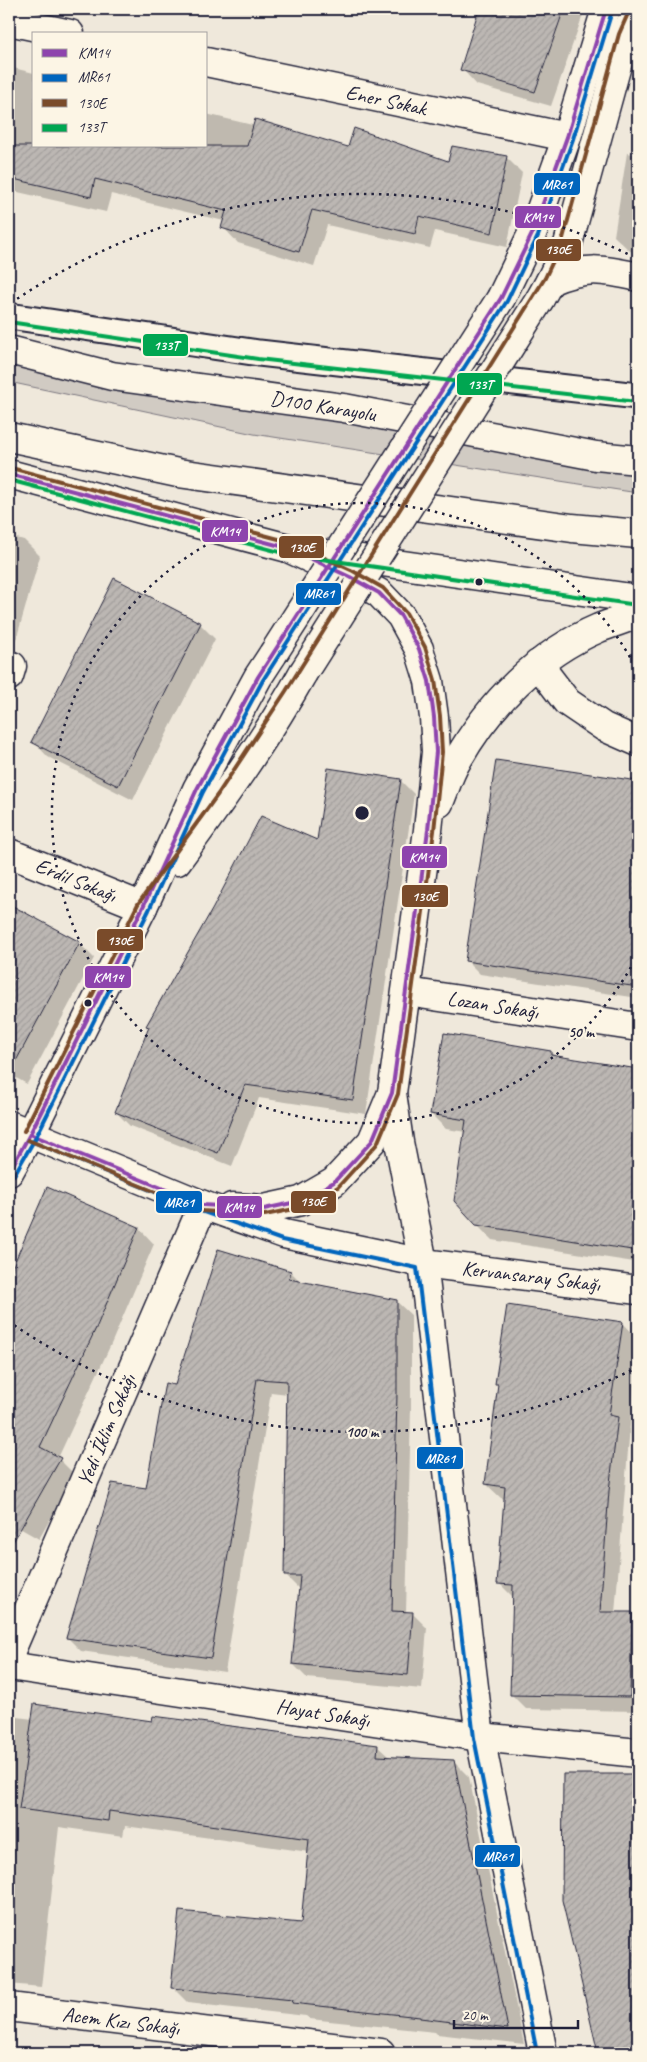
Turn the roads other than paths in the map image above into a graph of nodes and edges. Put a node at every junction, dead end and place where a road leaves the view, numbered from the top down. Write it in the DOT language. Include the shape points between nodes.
graph roads {
  1 [pos="606,9"];
  2 [pos="637,9"];
  3 [pos="9,21"];
  4 [pos="61,32"];
  5 [pos="208,62"];
  6 [pos="566,137"];
  7 [pos="638,277"];
  8 [pos="545,290"];
  9 [pos="9,316"];
  10 [pos="9,350"];
  11 [pos="638,396"];
  12 [pos="9,437"];
  13 [pos="638,460"];
  14 [pos="9,474"];
  15 [pos="638,534"];
  16 [pos="288,548"];
  17 [pos="638,599"];
  18 [pos="638,614"];
  19 [pos="538,664"];
  20 [pos="9,665"];
  21 [pos="9,676"];
  22 [pos="638,742"];
  23 [pos="428,830"];
  24 [pos="9,853"];
  25 [pos="143,907"];
  26 [pos="408,992"];
  27 [pos="638,1027"];
  28 [pos="392,1093"];
  29 [pos="19,1129"];
  30 [pos="9,1172"];
  31 [pos="203,1205"];
  32 [pos="423,1263"];
  33 [pos="638,1290"];
  34 [pos="9,1655"];
  35 [pos="9,1666"];
  36 [pos="480,1737"];
  37 [pos="638,1753"];
  38 [pos="9,2006"];
  39 [pos="381,2053"];
  40 [pos="544,2053"];
  1 -- 6 [label="main road"];
  2 -- 8 [label="main road" via="626,36 568,244"];
  3 -- 4 [label="main road"];
  5 -- 6 [label="main road, Ener Sokak"];
  6 -- 25 [label="main road, bridge" via="532,234 501,298 258,677 197,789"];
  7 -- 8 [label="main road" via="594,270 571,272"];
  8 -- 25 [label="main road, bridge" via="291,694 223,798"];
  9 -- 11 [label="lane" via="259,353"];
  10 -- 13 [label="main road, D100 Karayolu" via="112,376 344,408 596,456"];
  12 -- 15 [label="main road" via="178,473 572,528"];
  14 -- 16 [label="main road"];
  16 -- 17 [label="main road"];
  16 -- 23 [label="main road" via="379,593 401,616 419,649 430,681 436,752"];
  18 -- 19 [label="main road" via="598,628"];
  19 -- 22 [label="main road" via="567,702 604,727"];
  19 -- 23 [label="main road" via="504,695 478,726 456,763"];
  20 -- 21 [label="main road" via="12,666"];
  23 -- 26 [label="main road"];
  24 -- 25 [label="main road, Erdil Sokağı"];
  25 -- 29 [label="main road"];
  26 -- 27 [label="main road, Lozan Sokağı"];
  26 -- 28 [label="main road"];
  28 -- 31 [label="main road" via="372,1141 334,1182 301,1201 264,1209"];
  28 -- 32 [label="main road"];
  29 -- 30 [label="main road"];
  29 -- 31 [label="main road, Kervansaray Sokağı"];
  31 -- 32 [label="main road, Kervansaray Sokağı" via="284,1234"];
  31 -- 34 [label="main road, Yedi İklim Sokağı"];
  32 -- 33 [label="main road, Kervansaray Sokağı"];
  32 -- 36 [label="main road"];
  35 -- 36 [label="main road, Hayat Sokağı"];
  36 -- 37 [label="main road, Hayat Sokağı"];
  36 -- 40 [label="main road"];
  38 -- 39 [label="main road, Acem Kızı Sokağı"];
}
